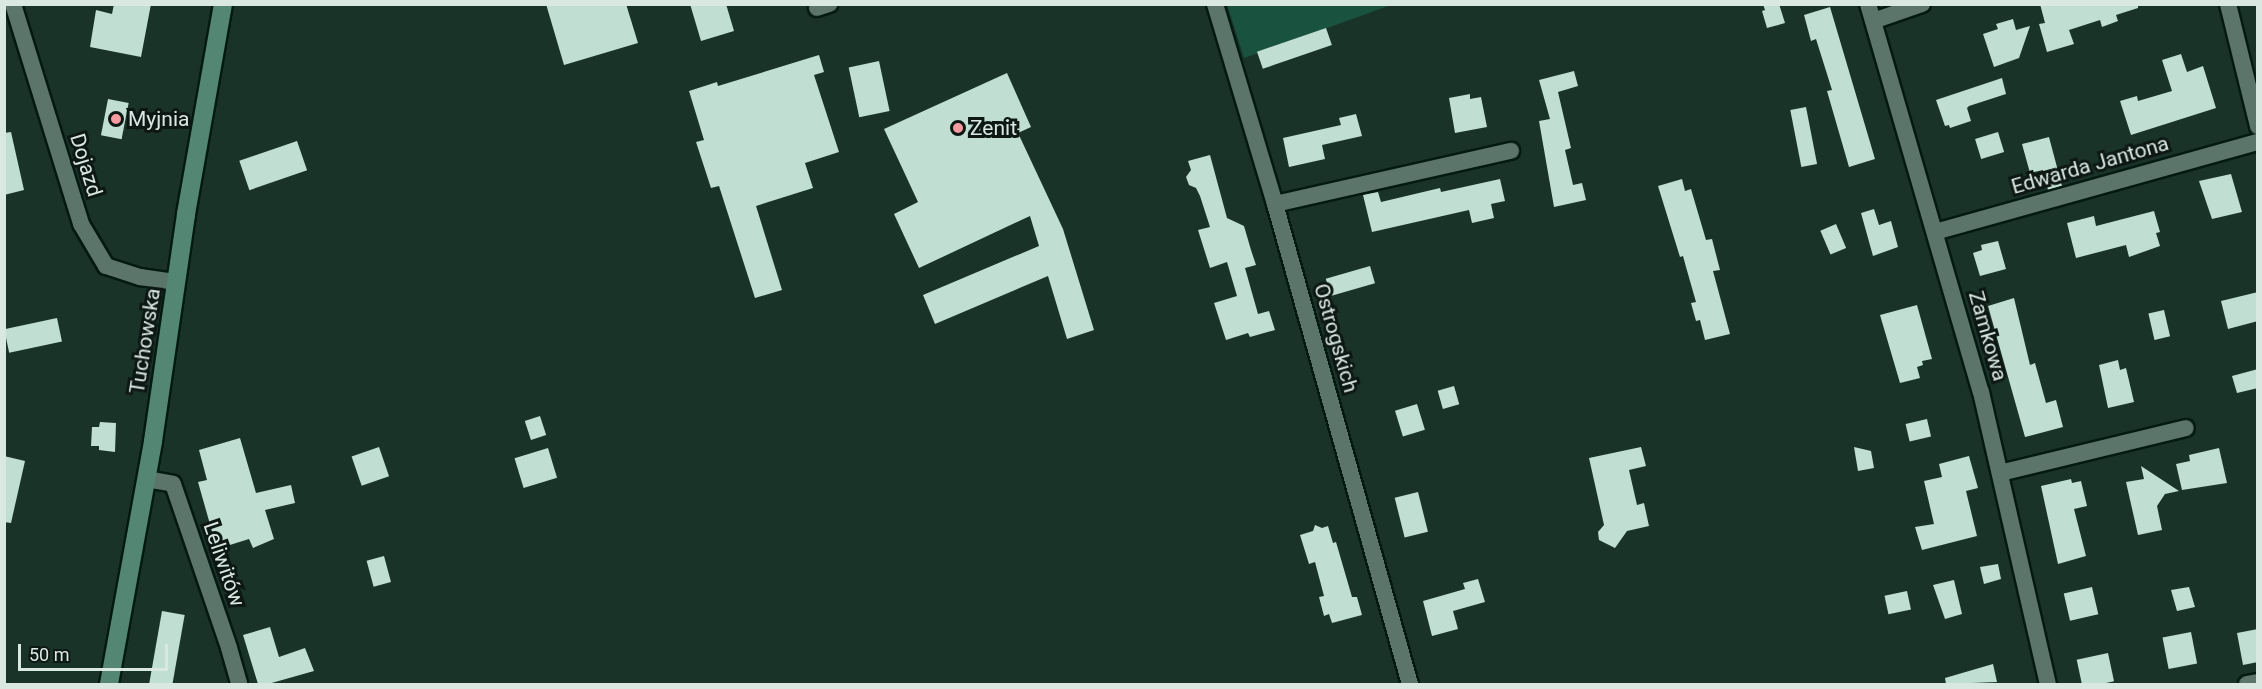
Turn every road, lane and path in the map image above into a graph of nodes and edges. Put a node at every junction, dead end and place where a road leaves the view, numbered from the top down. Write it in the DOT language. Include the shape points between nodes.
graph roads {
  1 [pos="13,4"];
  2 [pos="223,4"];
  3 [pos="1215,4"];
  4 [pos="1868,4"];
  5 [pos="1922,4"];
  6 [pos="2228,4"];
  7 [pos="1873,21"];
  8 [pos="2258,126"];
  9 [pos="2258,142"];
  10 [pos="1511,151"];
  11 [pos="1275,204"];
  12 [pos="1935,232"];
  13 [pos="177,282"];
  14 [pos="2186,428"];
  15 [pos="2000,473"];
  16 [pos="146,479"];
  17 [pos="2258,682"];
  18 [pos="109,684"];
  19 [pos="239,684"];
  20 [pos="1410,684"];
  21 [pos="2048,684"];
  22 [pos="2247,684"];
  1 -- 13 [label="street, Dojazd" via="81,224 106,266 140,277"];
  2 -- 13 [label="street, Tuchowska"];
  3 -- 11 [label="street, Ostrogskich"];
  4 -- 7 [label="street, Zamkowa"];
  5 -- 7 [label="street"];
  6 -- 8 [label="street"];
  7 -- 12 [label="street, Zamkowa"];
  9 -- 12 [label="street, Edwarda Jantona"];
  10 -- 11 [label="street"];
  11 -- 20 [label="street, Ostrogskich"];
  12 -- 15 [label="street, Zamkowa"];
  13 -- 16 [label="street, Tuchowska"];
  14 -- 15 [label="street"];
  15 -- 21 [label="street, Zamkowa"];
  16 -- 18 [label="street, Tuchowska"];
  16 -- 19 [label="street, Leliwitów" via="173,484"];
  17 -- 22 [label="street"];
}
